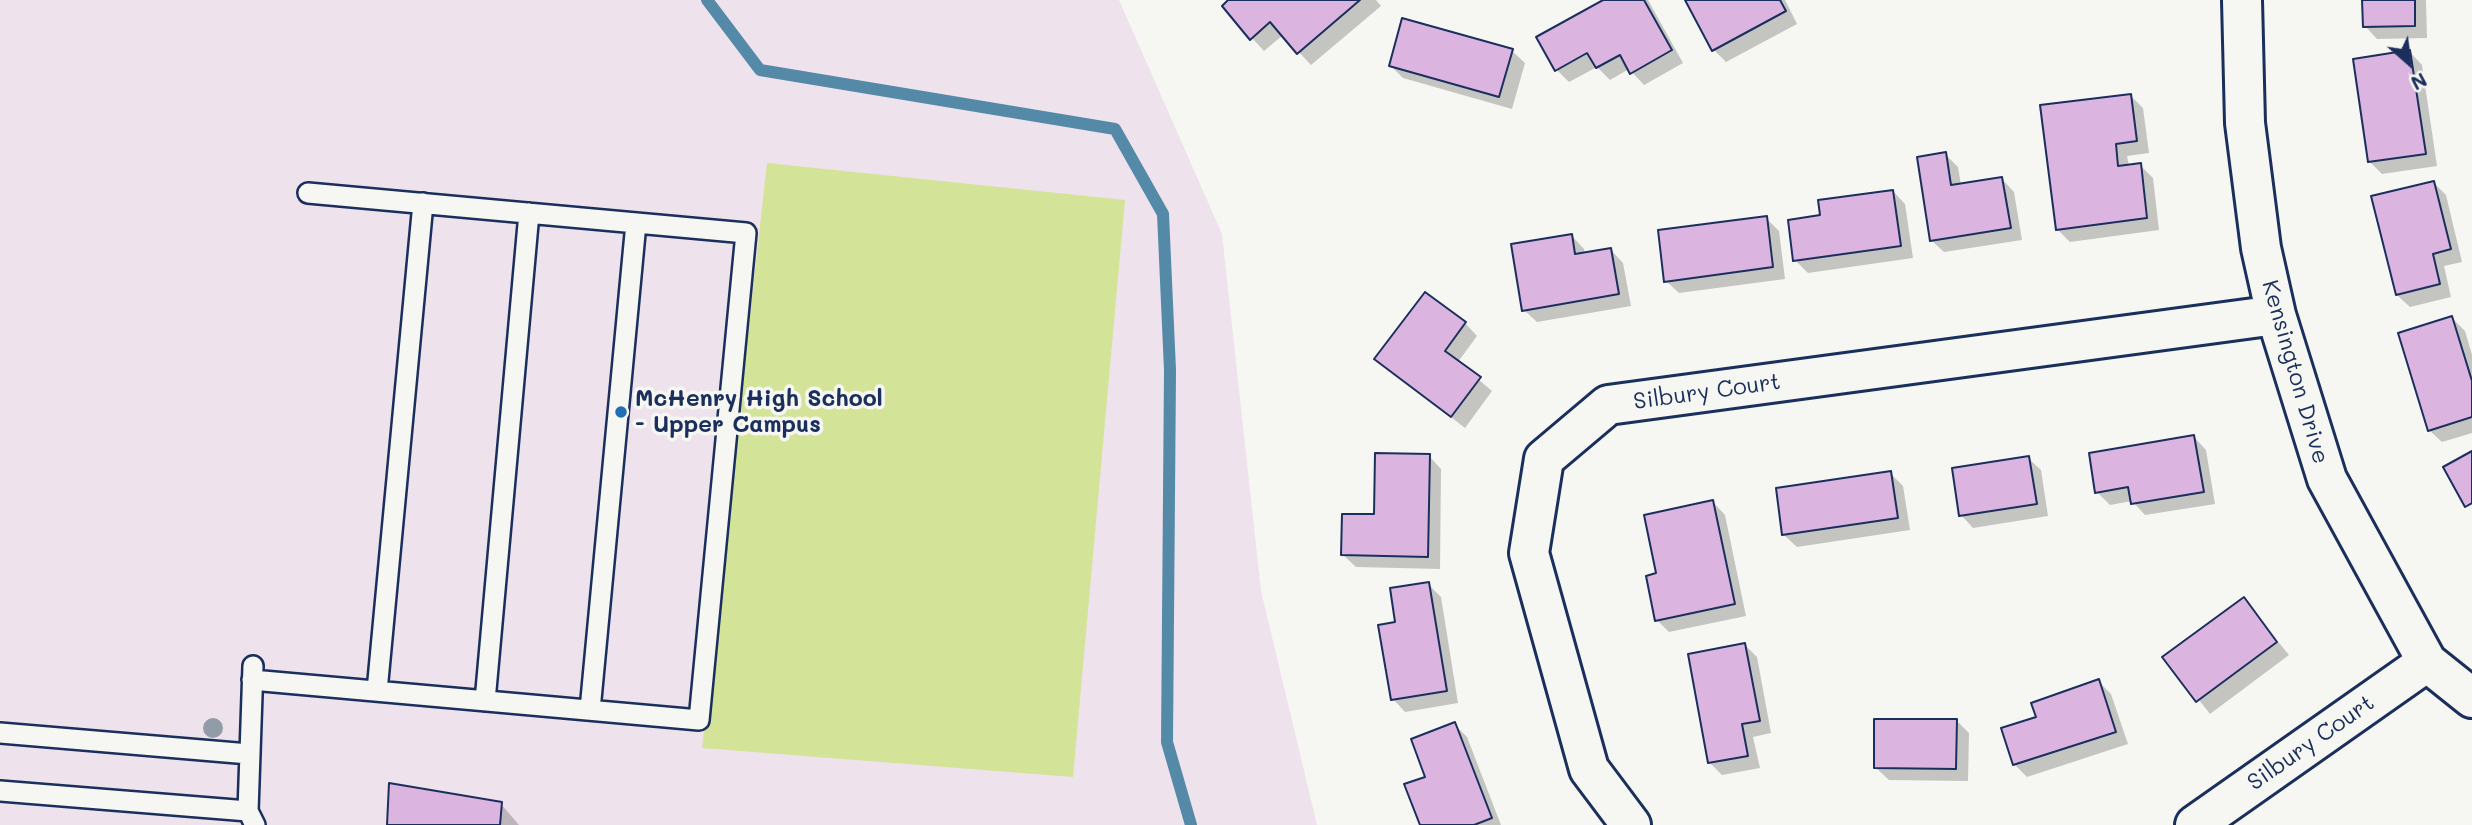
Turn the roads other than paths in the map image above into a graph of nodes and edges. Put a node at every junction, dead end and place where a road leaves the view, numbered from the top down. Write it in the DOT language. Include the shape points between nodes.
graph roads {
  1 [pos="2242,0"];
  2 [pos="308,193"];
  3 [pos="423,203"];
  4 [pos="529,213"];
  5 [pos="636,223"];
  6 [pos="2276,315"];
  7 [pos="2427,662"];
  8 [pos="377,691"];
  9 [pos="2472,698"];
  10 [pos="485,701"];
  11 [pos="590,710"];
  12 [pos="0,733"];
  13 [pos="249,754"];
  14 [pos="0,791"];
  15 [pos="251,818"];
  16 [pos="1631,825"];
  17 [pos="2195,825"];
  1 -- 6 [label="street, Kensington Drive" via="2245,123 2261,248"];
  2 -- 3 [label="lane"];
  3 -- 4 [label="lane"];
  3 -- 8 [label="lane"];
  4 -- 5 [label="lane"];
  4 -- 10 [label="lane"];
  5 -- 11 [label="lane"];
  5 -- 11 [label="lane" via="747,233 699,720"];
  6 -- 7 [label="street, Kensington Drive" via="2327,479"];
  6 -- 16 [label="street, Silbury Court" via="1608,405 1544,459 1529,554 1589,769"];
  7 -- 9 [label="street, Kensington Drive"];
  7 -- 17 [label="street, Silbury Court"];
  8 -- 10 [label="lane"];
  8 -- 13 [label="lane" via="253,673"];
  10 -- 11 [label="lane"];
  12 -- 13 [label="lane"];
  13 -- 15 [label="lane"];
  14 -- 15 [label="lane"];
}
